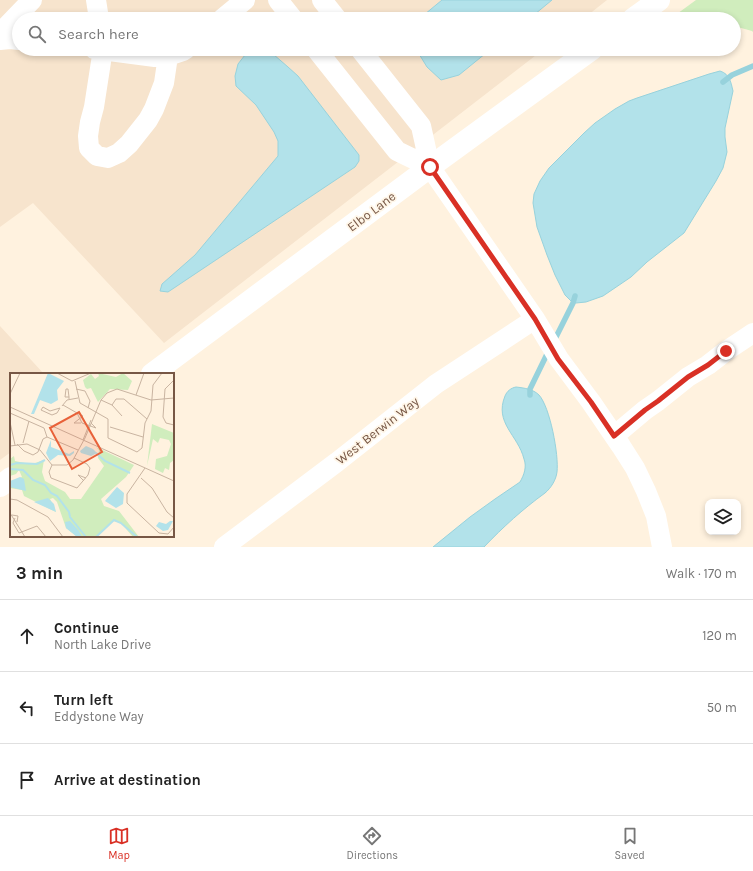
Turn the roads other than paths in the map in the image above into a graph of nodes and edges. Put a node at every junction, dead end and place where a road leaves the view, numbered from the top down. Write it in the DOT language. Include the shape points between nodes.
graph roads {
  1 [pos="32,0"];
  2 [pos="245,0"];
  3 [pos="278,0"];
  4 [pos="322,0"];
  5 [pos="659,0"];
  6 [pos="20,12"];
  7 [pos="230,12"];
  8 [pos="287,12"];
  9 [pos="331,12"];
  10 [pos="643,12"];
  11 [pos="12,21"];
  12 [pos="0,33"];
  13 [pos="12,39"];
  14 [pos="0,40"];
  15 [pos="99,56"];
  16 [pos="147,56"];
  17 [pos="160,56"];
  18 [pos="176,56"];
  19 [pos="322,56"];
  20 [pos="366,56"];
  21 [pos="582,56"];
  22 [pos="430,167"];
  23 [pos="535,319"];
  24 [pos="753,333"];
  25 [pos="153,373"];
  26 [pos="614,436"];
  27 [pos="10,479"];
  28 [pos="0,486"];
  29 [pos="224,547"];
  30 [pos="662,547"];
  1 -- 6 [label="street"];
  2 -- 7 [label="street"];
  3 -- 8 [label="street"];
  4 -- 9 [label="street"];
  5 -- 10 [label="street"];
  11 -- 12 [label="street"];
  13 -- 14 [label="street"];
  15 -- 18 [label="street" via="88,136 90,148 97,156 108,158 129,144 148,120"];
  16 -- 17 [label="street"];
  19 -- 22 [label="street" via="397,151"];
  20 -- 22 [label="street" via="421,126"];
  21 -- 22 [label="street, Elbo Lane"];
  22 -- 23 [label="street"];
  22 -- 25 [label="street, Elbo Lane"];
  23 -- 26 [label="street" via="558,359"];
  23 -- 29 [label="street, West Berwin Way" via="436,384"];
  24 -- 26 [label="street" via="688,377"];
  26 -- 30 [label="street" via="635,468 646,491 656,516"];
  27 -- 28 [label="street"];
}
